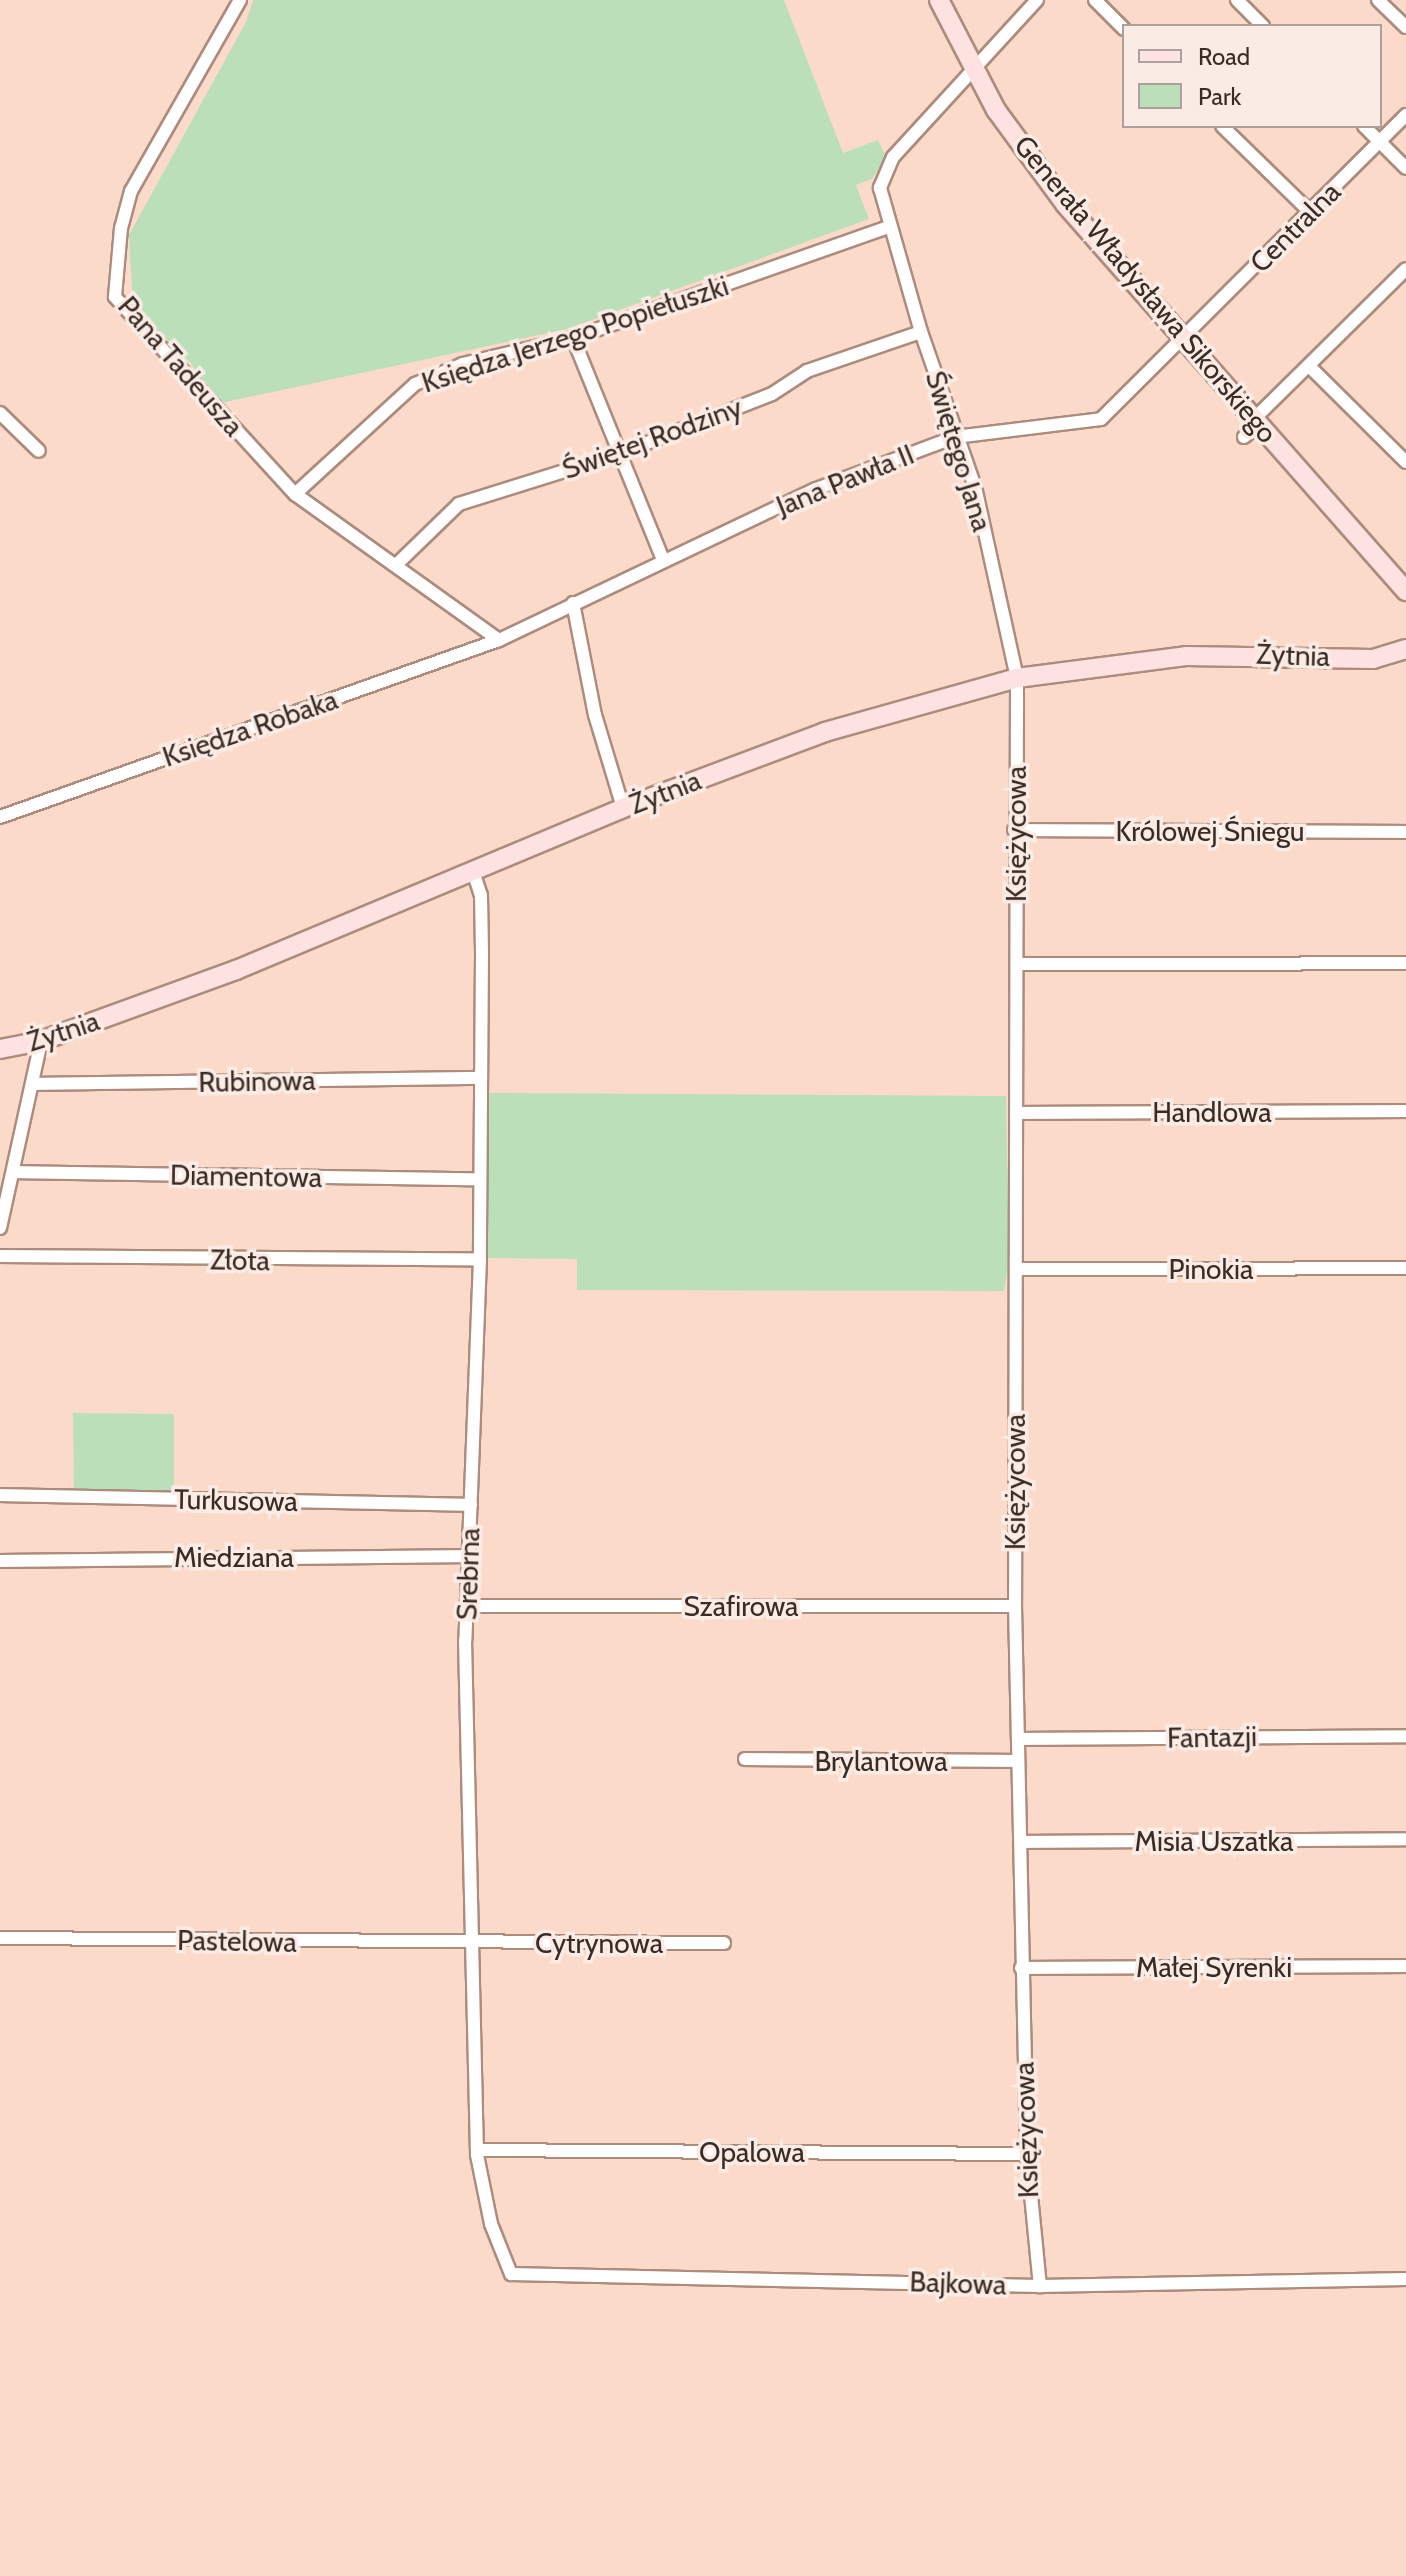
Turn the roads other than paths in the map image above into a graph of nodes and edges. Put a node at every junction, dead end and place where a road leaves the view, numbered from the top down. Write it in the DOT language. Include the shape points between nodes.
graph roads {
  1 [pos="240,0"];
  2 [pos="939,0"];
  3 [pos="1037,0"];
  4 [pos="1095,0"];
  5 [pos="1237,0"];
  6 [pos="1378,0"];
  7 [pos="1261,24"];
  8 [pos="1122,27"];
  9 [pos="1406,27"];
  10 [pos="972,69"];
  11 [pos="1406,115"];
  12 [pos="1224,128"];
  13 [pos="1366,128"];
  14 [pos="1380,142"];
  15 [pos="1406,168"];
  16 [pos="1310,212"];
  17 [pos="888,227"];
  18 [pos="1406,269"];
  19 [pos="921,332"];
  20 [pos="573,338"];
  21 [pos="1184,338"];
  22 [pos="1310,367"];
  23 [pos="0,413"];
  24 [pos="1257,421"];
  25 [pos="955,437"];
  26 [pos="1244,437"];
  27 [pos="39,451"];
  28 [pos="619,454"];
  29 [pos="1406,462"];
  30 [pos="295,494"];
  31 [pos="1380,559"];
  32 [pos="663,560"];
  33 [pos="396,565"];
  34 [pos="1406,578"];
  35 [pos="1406,591"];
  36 [pos="573,603"];
  37 [pos="1406,639"];
  38 [pos="499,640"];
  39 [pos="1406,649"];
  40 [pos="1358,657"];
  41 [pos="1017,678"];
  42 [pos="623,808"];
  43 [pos="0,817"];
  44 [pos="1014,830"];
  45 [pos="1406,832"];
  46 [pos="473,871"];
  47 [pos="1406,963"];
  48 [pos="1017,964"];
  49 [pos="41,1041"];
  50 [pos="0,1049"];
  51 [pos="481,1078"];
  52 [pos="33,1084"];
  53 [pos="1406,1111"];
  54 [pos="1018,1113"];
  55 [pos="14,1172"];
  56 [pos="479,1179"];
  57 [pos="0,1228"];
  58 [pos="0,1256"];
  59 [pos="480,1259"];
  60 [pos="1406,1268"];
  61 [pos="1017,1269"];
  62 [pos="0,1495"];
  63 [pos="471,1505"];
  64 [pos="469,1556"];
  65 [pos="0,1561"];
  66 [pos="468,1606"];
  67 [pos="1015,1606"];
  68 [pos="1406,1736"];
  69 [pos="1018,1739"];
  70 [pos="745,1759"];
  71 [pos="1018,1761"];
  72 [pos="1406,1839"];
  73 [pos="1021,1842"];
  74 [pos="0,1938"];
  75 [pos="475,1943"];
  76 [pos="724,1943"];
  77 [pos="1406,1966"];
  78 [pos="1021,1968"];
  79 [pos="477,2150"];
  80 [pos="1027,2154"];
  81 [pos="511,2274"];
  82 [pos="1406,2279"];
  83 [pos="1040,2286"];
  1 -- 30 [label="street, Pana Tadeusza" via="131,191 121,228 115,297"];
  2 -- 10 [label="street, Generała Władysława Sikorskiego"];
  3 -- 10 [label="street, Świętego Jana"];
  4 -- 8 [label="street"];
  5 -- 7 [label="street"];
  6 -- 9 [label="street"];
  10 -- 17 [label="street, Świętego Jana" via="886,167 880,188"];
  10 -- 21 [label="street, Generała Władysława Sikorskiego" via="1065,204"];
  11 -- 14 [label="street, Centralna"];
  12 -- 16 [label="street"];
  13 -- 14 [label="street"];
  14 -- 15 [label="street"];
  14 -- 16 [label="street, Centralna"];
  16 -- 21 [label="street, Centralna"];
  17 -- 19 [label="street, Świętego Jana"];
  17 -- 20 [label="street, Księdza Jerzego Popiełuszki"];
  18 -- 22 [label="street"];
  19 -- 25 [label="street, Świętego Jana"];
  19 -- 28 [label="street, Świętej Rodziny" via="807,371 772,394"];
  20 -- 28 [label="street"];
  20 -- 30 [label="street, Księdza Jerzego Popiełuszki" via="463,364 415,384"];
  21 -- 24 [label="street, Generała Władysława Sikorskiego"];
  21 -- 25 [label="street, Jana Pawła II" via="1101,419"];
  22 -- 24 [label="street"];
  22 -- 29 [label="street"];
  23 -- 27 [label="street"];
  24 -- 26 [label="street"];
  24 -- 31 [label="street, Generała Władysława Sikorskiego"];
  25 -- 32 [label="street, Jana Pawła II" via="816,489"];
  25 -- 41 [label="street, Świętego Jana" via="975,487"];
  28 -- 32 [label="street"];
  28 -- 33 [label="street, Świętej Rodziny" via="459,504"];
  30 -- 33 [label="street, Pana Tadeusza"];
  31 -- 34 [label="street, Generała Władysława Sikorskiego"];
  31 -- 35 [label="street, Generała Władysława Sikorskiego"];
  32 -- 36 [label="street, Jana Pawła II"];
  33 -- 38 [label="street, Pana Tadeusza"];
  36 -- 38 [label="street, Jana Pawła II"];
  36 -- 42 [label="street" via="595,715"];
  37 -- 40 [label="street, Żytnia"];
  38 -- 43 [label="street, Księdza Robaka"];
  39 -- 40 [label="street, Żytnia" via="1379,658"];
  40 -- 41 [label="street, Żytnia" via="1186,656"];
  41 -- 42 [label="street, Żytnia" via="825,732"];
  41 -- 44 [label="street, Księżycowa"];
  42 -- 46 [label="street, Żytnia"];
  44 -- 45 [label="street, Królowej Śniegu"];
  44 -- 48 [label="street, Księżycowa"];
  46 -- 49 [label="street, Żytnia" via="236,970"];
  46 -- 51 [label="street, Srebrna" via="481,895"];
  47 -- 48 [label="street"];
  48 -- 54 [label="street, Księżycowa"];
  49 -- 50 [label="street, Żytnia"];
  49 -- 52 [label="street"];
  51 -- 52 [label="street, Rubinowa"];
  51 -- 56 [label="street, Srebrna"];
  52 -- 55 [label="street"];
  53 -- 54 [label="street, Handlowa"];
  54 -- 61 [label="street, Księżycowa"];
  55 -- 56 [label="street, Diamentowa"];
  55 -- 57 [label="street"];
  56 -- 59 [label="street, Srebrna"];
  58 -- 59 [label="street, Złota"];
  59 -- 63 [label="street, Srebrna"];
  60 -- 61 [label="street, Pinokia"];
  61 -- 67 [label="street, Księżycowa"];
  62 -- 63 [label="street, Turkusowa"];
  63 -- 64 [label="street, Srebrna"];
  64 -- 65 [label="street, Miedziana"];
  64 -- 66 [label="street, Srebrna"];
  66 -- 67 [label="street, Szafirowa"];
  66 -- 75 [label="street, Srebrna"];
  67 -- 69 [label="street, Księżycowa"];
  68 -- 69 [label="street, Fantazji"];
  69 -- 71 [label="street, Księżycowa"];
  70 -- 71 [label="street, Brylantowa"];
  71 -- 73 [label="street, Księżycowa"];
  72 -- 73 [label="street, Misia Uszatka"];
  73 -- 78 [label="street, Księżycowa"];
  74 -- 75 [label="street, Pastelowa"];
  75 -- 76 [label="street, Cytrynowa"];
  75 -- 79 [label="street, Srebrna"];
  77 -- 78 [label="street, Małej Syrenki"];
  78 -- 80 [label="street, Księżycowa"];
  79 -- 80 [label="street, Opalowa"];
  79 -- 81 [label="street, Srebrna" via="491,2224"];
  80 -- 83 [label="street, Księżycowa"];
  81 -- 83 [label="street, Bajkowa"];
  82 -- 83 [label="street, Bajkowa"];
}
